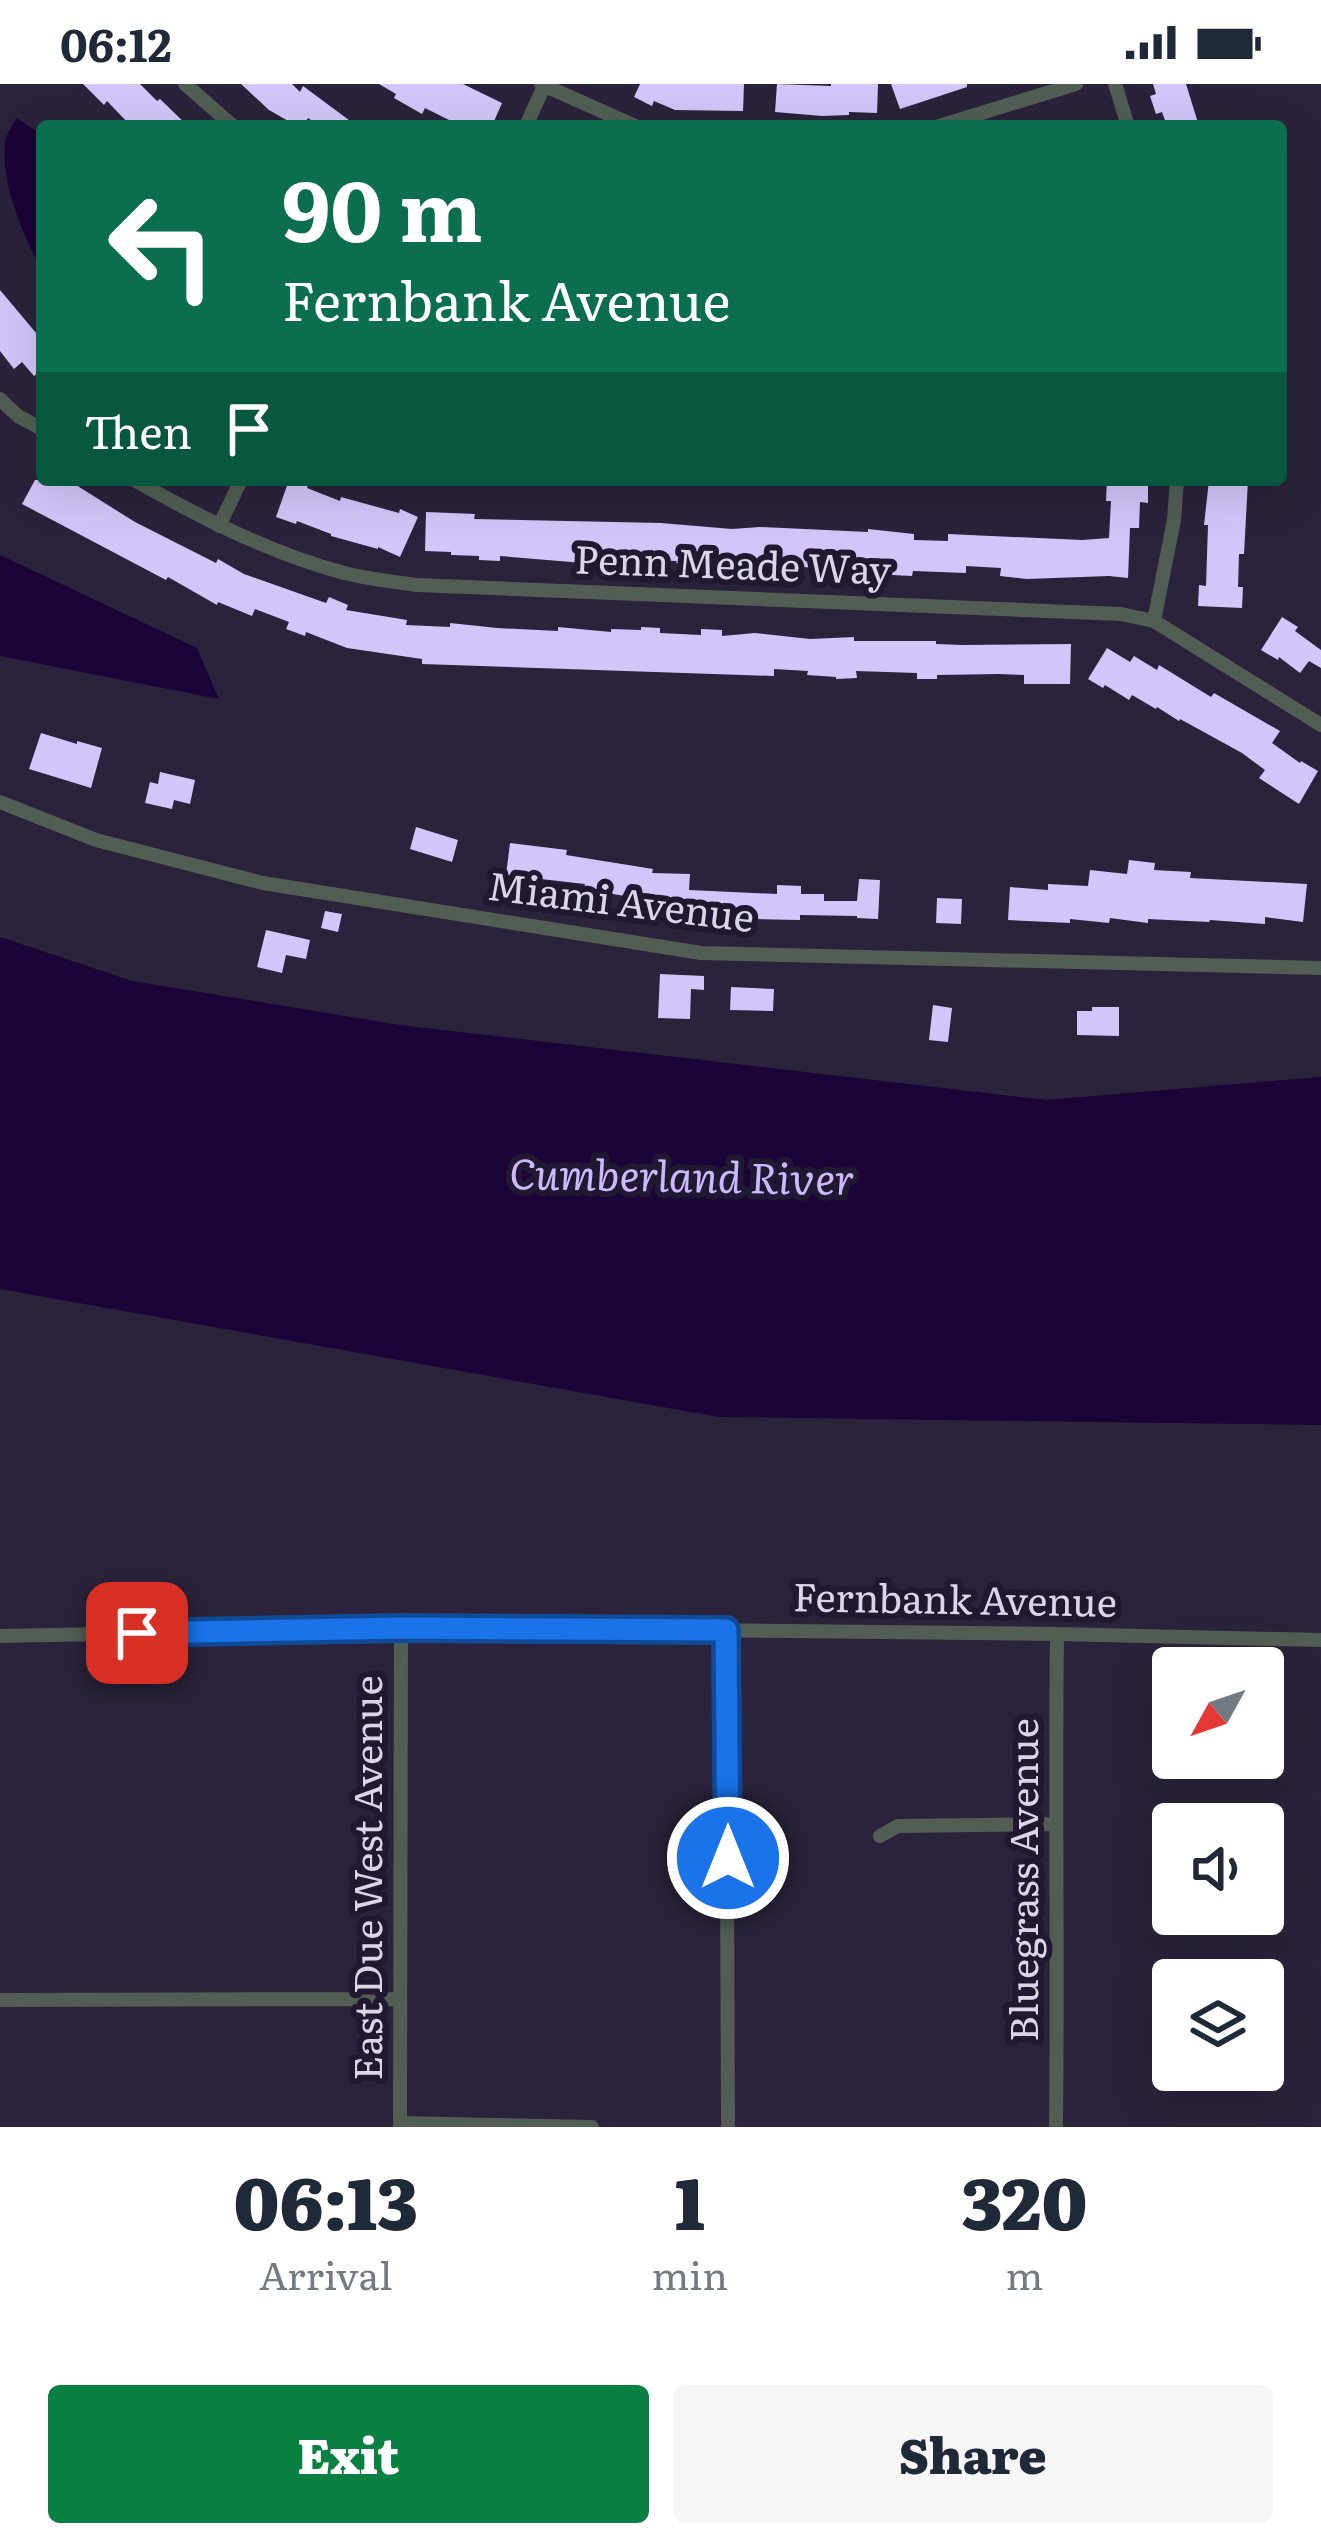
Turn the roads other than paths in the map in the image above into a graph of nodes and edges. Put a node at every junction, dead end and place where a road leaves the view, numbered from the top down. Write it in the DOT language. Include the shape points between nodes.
graph roads {
  1 [pos="185,84"];
  2 [pos="543,84"];
  3 [pos="1076,84"];
  4 [pos="1115,84"];
  5 [pos="226,120"];
  6 [pos="528,120"];
  7 [pos="621,120"];
  8 [pos="959,120"];
  9 [pos="1126,120"];
  10 [pos="0,399"];
  11 [pos="36,426"];
  12 [pos="145,486"];
  13 [pos="238,486"];
  14 [pos="1177,486"];
  15 [pos="219,526"];
  16 [pos="1154,621"];
  17 [pos="1321,725"];
  18 [pos="0,802"];
  19 [pos="1321,968"];
  20 [pos="401,1628"];
  21 [pos="726,1630"];
  22 [pos="1057,1634"];
  23 [pos="0,1636"];
  24 [pos="1321,1640"];
  25 [pos="1054,1824"];
  26 [pos="880,1836"];
  27 [pos="399,1999"];
  28 [pos="0,2000"];
  29 [pos="400,2125"];
  30 [pos="592,2127"];
  31 [pos="728,2127"];
  32 [pos="1056,2127"];
  1 -- 5 [label="street"];
  2 -- 6 [label="street"];
  2 -- 7 [label="street"];
  3 -- 8 [label="street"];
  4 -- 9 [label="street"];
  10 -- 11 [label="street"];
  12 -- 15 [label="street, Penn Meade Way"];
  13 -- 15 [label="street"];
  14 -- 16 [label="street"];
  15 -- 16 [label="street, Penn Meade Way" via="329,569 416,585"];
  16 -- 17 [label="street, Penn Meade Way"];
  18 -- 19 [label="street, Miami Avenue" via="96,840 262,883 701,953"];
  20 -- 21 [label="street, Fernbank Avenue"];
  20 -- 23 [label="street, Fernbank Avenue"];
  20 -- 27 [label="street, East Due West Avenue"];
  21 -- 22 [label="street, Fernbank Avenue"];
  21 -- 31 [label="street"];
  22 -- 24 [label="street, Fernbank Avenue"];
  22 -- 25 [label="street, Bluegrass Avenue"];
  25 -- 26 [label="street" via="898,1826"];
  25 -- 32 [label="street, Bluegrass Avenue"];
  27 -- 28 [label="street"];
  27 -- 29 [label="street, East Due West Avenue"];
  29 -- 30 [label="street"];
}
